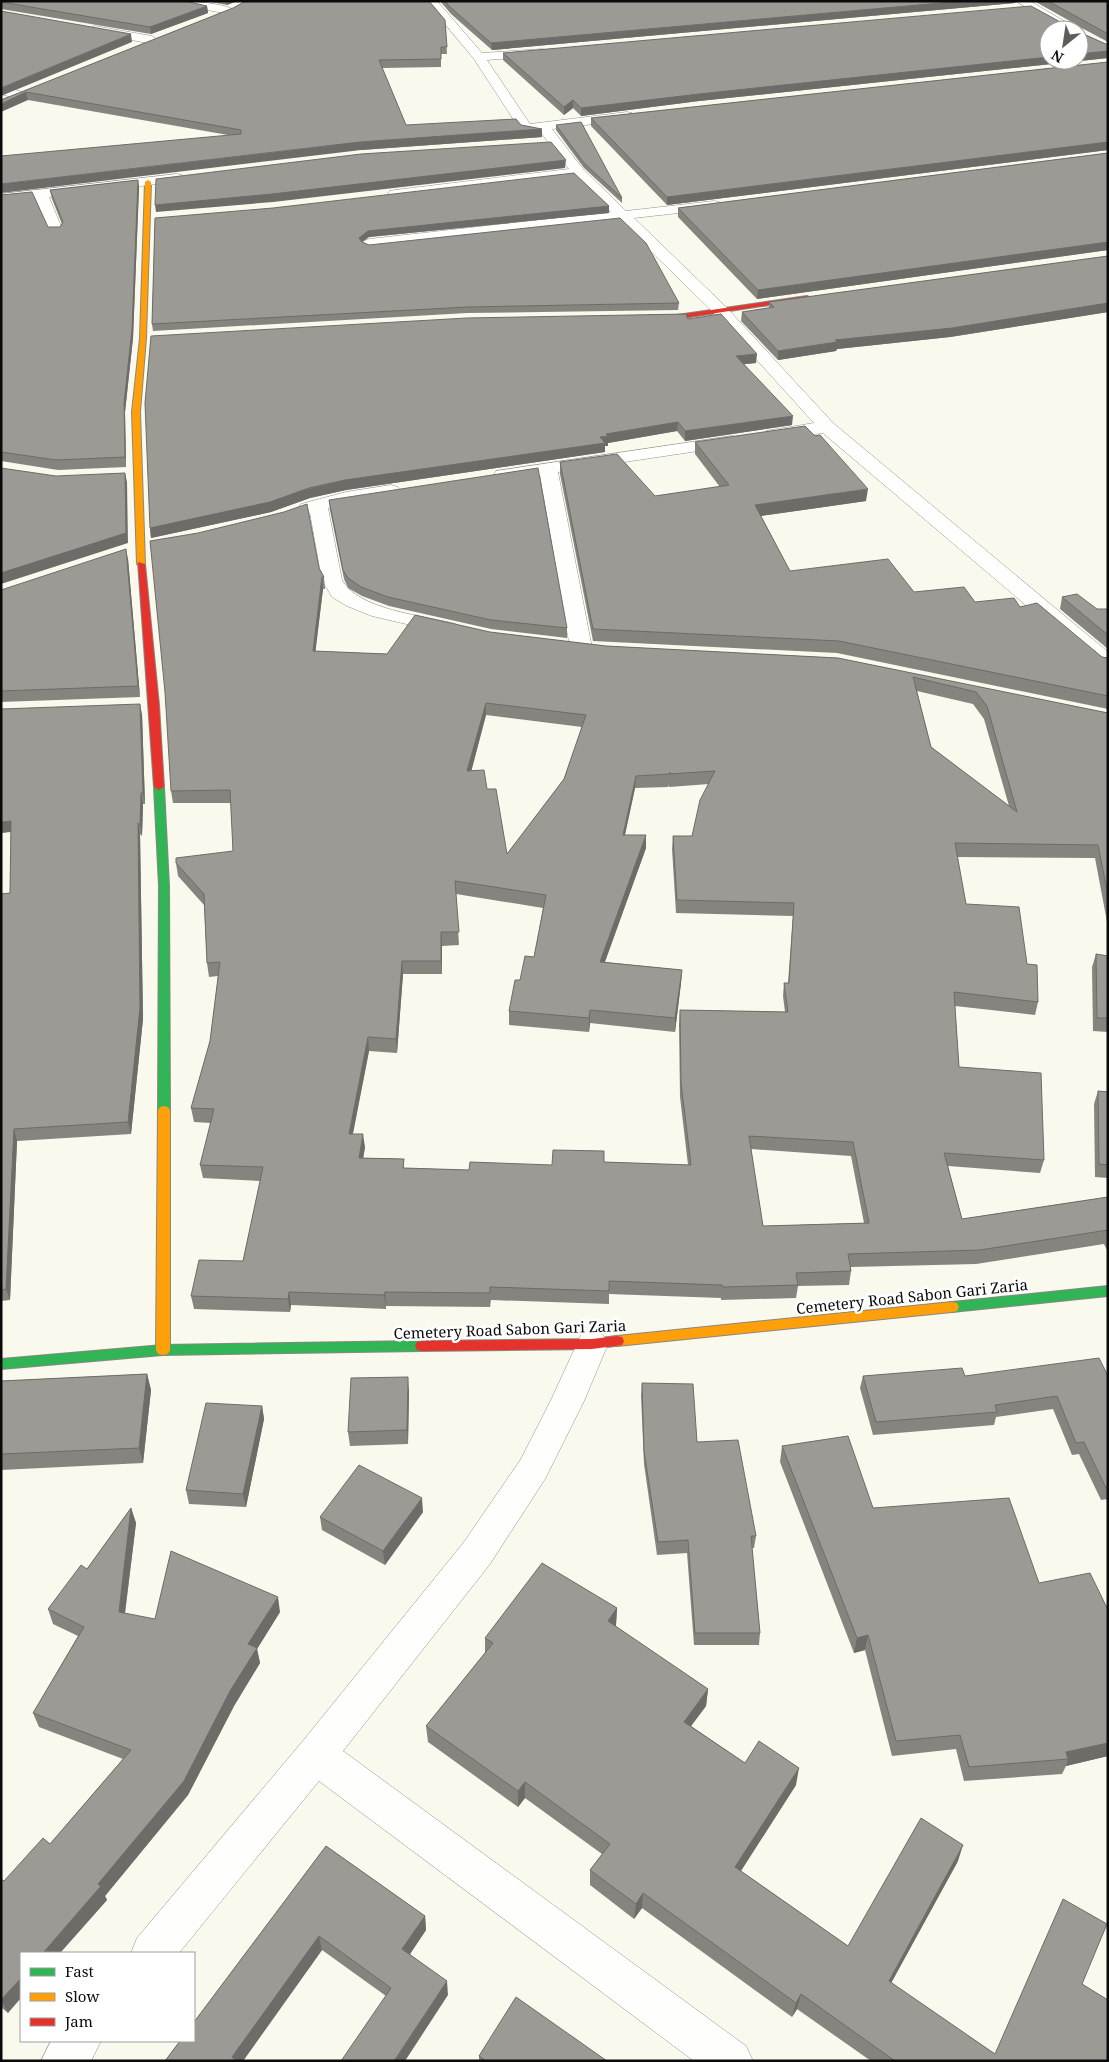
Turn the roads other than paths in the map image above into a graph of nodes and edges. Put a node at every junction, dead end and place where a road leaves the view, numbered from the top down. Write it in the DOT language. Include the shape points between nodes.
graph roads {
  1 [pos="174,1"];
  2 [pos="432,2"];
  3 [pos="449,2"];
  4 [pos="1021,6"];
  5 [pos="212,18"];
  6 [pos="1051,20"];
  7 [pos="86,28"];
  8 [pos="135,48"];
  9 [pos="548,51"];
  10 [pos="479,57"];
  11 [pos="1,90"];
  12 [pos="1,103"];
  13 [pos="526,128"];
  14 [pos="546,130"];
  15 [pos="557,142"];
  16 [pos="538,143"];
  17 [pos="578,172"];
  18 [pos="187,177"];
  19 [pos="148,182"];
  20 [pos="40,193"];
  21 [pos="378,196"];
  22 [pos="1,198"];
  23 [pos="732,203"];
  24 [pos="624,217"];
  25 [pos="56,231"];
  26 [pos="369,244"];
  27 [pos="817,296"];
  28 [pos="720,310"];
  29 [pos="634,317"];
  30 [pos="827,427"];
  31 [pos="548,468"];
  32 [pos="490,477"];
  33 [pos="413,488"];
  34 [pos="318,504"];
  35 [pos="294,512"];
  36 [pos="472,633"];
  37 [pos="580,648"];
  38 [pos="1108,663"];
  39 [pos="1108,1291"];
  40 [pos="592,1344"];
  41 [pos="163,1350"];
  42 [pos="1,1364"];
  43 [pos="316,1755"];
  44 [pos="153,1952"];
  45 [pos="78,2042"];
  46 [pos="62,2061"];
  47 [pos="731,2061"];
  1 -- 5 [label="street" via="233,10"];
  2 -- 3 [label="street"];
  2 -- 10 [label="street"];
  4 -- 6 [label="street"];
  7 -- 8 [label="street" via="157,38"];
  9 -- 10 [label="street"];
  10 -- 13 [label="street"];
  11 -- 12 [label="street" via="25,94"];
  13 -- 14 [label="street"];
  13 -- 14 [label="street" via="638,117"];
  14 -- 15 [label="street"];
  15 -- 16 [label="street"];
  15 -- 17 [label="street"];
  17 -- 21 [label="street"];
  17 -- 24 [label="street"];
  18 -- 19 [label="street"];
  19 -- 20 [label="street"];
  19 -- 41 [label="street" via="152,218 148,338 129,475 139,548 144,705 164,886"];
  20 -- 22 [label="street"];
  20 -- 25 [label="street"];
  23 -- 24 [label="street"];
  24 -- 26 [label="street"];
  24 -- 28 [label="street"];
  27 -- 28 [label="street"];
  28 -- 29 [label="street" via="677,317"];
  28 -- 30 [label="street"];
  30 -- 31 [label="street"];
  30 -- 38 [label="street"];
  31 -- 32 [label="street"];
  31 -- 37 [label="street"];
  33 -- 34 [label="street"];
  34 -- 35 [label="street"];
  34 -- 36 [label="street" via="332,580 340,593 379,612"];
  39 -- 40 [label="street, Cemetery Road Sabon Gari Zaria"];
  40 -- 41 [label="street, Cemetery Road Sabon Gari Zaria"];
  40 -- 43 [label="street" via="533,1469 482,1545"];
  41 -- 42 [label="street, Cemetery Road Sabon Gari Zaria"];
  43 -- 44 [label="street"];
  43 -- 47 [label="street"];
  45 -- 46 [label="street"];
}
